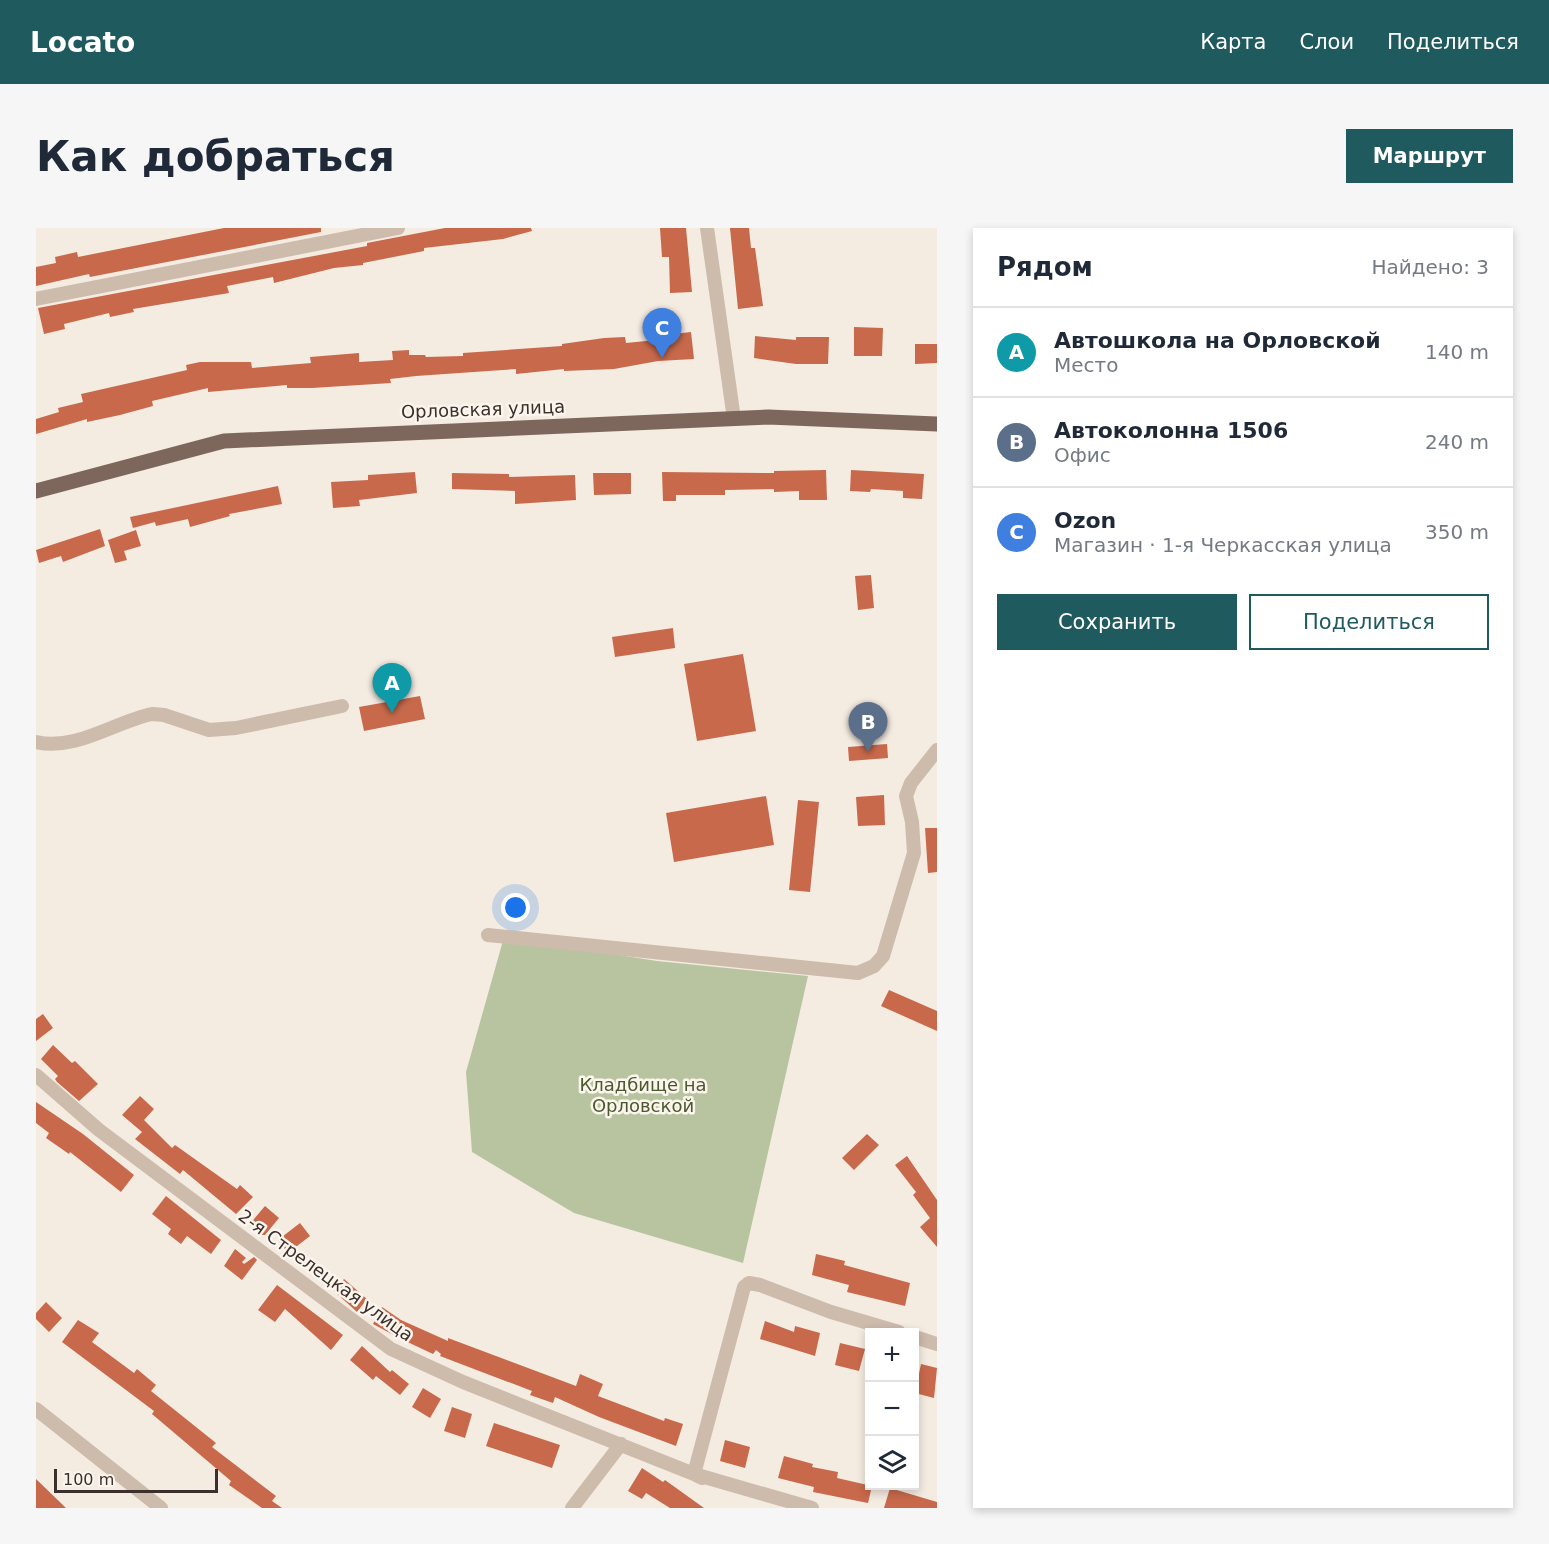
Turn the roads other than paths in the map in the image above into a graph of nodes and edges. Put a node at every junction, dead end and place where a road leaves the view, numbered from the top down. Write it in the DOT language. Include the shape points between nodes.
graph roads {
  1 [pos="398,228"];
  2 [pos="707,228"];
  3 [pos="36,299"];
  4 [pos="734,419"];
  5 [pos="937,424"];
  6 [pos="36,491"];
  7 [pos="342,706"];
  8 [pos="36,742"];
  9 [pos="937,750"];
  10 [pos="488,935"];
  11 [pos="36,1075"];
  12 [pos="885,1328"];
  13 [pos="919,1338"];
  14 [pos="937,1344"];
  15 [pos="36,1409"];
  16 [pos="621,1444"];
  17 [pos="694,1474"];
  18 [pos="161,1508"];
  19 [pos="572,1508"];
  20 [pos="776,1508"];
  21 [pos="812,1508"];
  1 -- 3 [label="street"];
  2 -- 4 [label="street"];
  4 -- 5 [label="main road, Орловская улица"];
  4 -- 6 [label="main road, Орловская улица" via="224,441"];
  7 -- 8 [label="street" via="209,730 152,714 81,739 52,744"];
  9 -- 10 [label="street" via="908,789 905,802 914,837 911,868 883,956 867,970 858,973"];
  11 -- 16 [label="street, 2-я Стрелецкая улица" via="99,1130 391,1349 463,1382"];
  12 -- 17 [label="street" via="754,1283 744,1287"];
  13 -- 14 [label="street"];
  15 -- 18 [label="street"];
  16 -- 17 [label="street, 2-я Стрелецкая улица"];
  16 -- 19 [label="street"];
  17 -- 20 [label="street, 2-я Стрелецкая улица"];
  17 -- 21 [label="street, 2-я Стрелецкая улица"];
}
